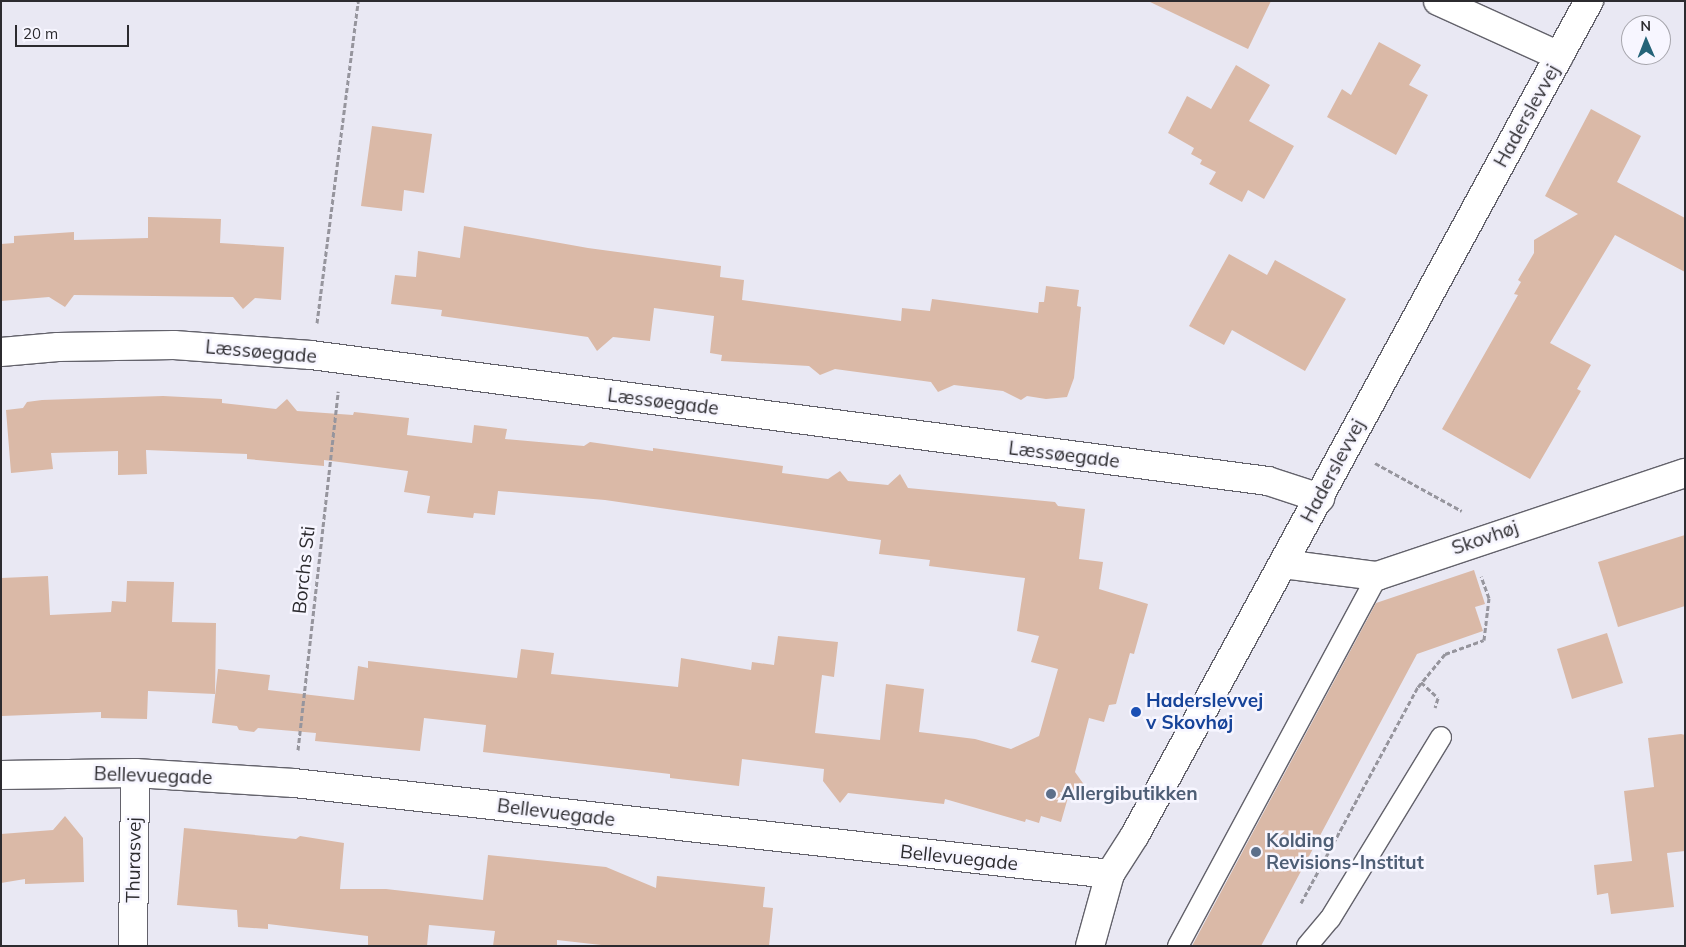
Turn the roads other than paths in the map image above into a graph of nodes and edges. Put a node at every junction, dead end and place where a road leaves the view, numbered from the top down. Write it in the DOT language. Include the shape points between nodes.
graph roads {
  1 [pos="1438,1"];
  2 [pos="1589,1"];
  3 [pos="1559,56"];
  4 [pos="1,352"];
  5 [pos="1685,473"];
  6 [pos="1320,498"];
  7 [pos="1283,564"];
  8 [pos="1377,576"];
  9 [pos="1441,737"];
  10 [pos="135,773"];
  11 [pos="1,775"];
  12 [pos="1110,874"];
  13 [pos="133,946"];
  14 [pos="1090,946"];
  15 [pos="1178,946"];
  16 [pos="1307,946"];
  1 -- 3 [label="street"];
  2 -- 3 [label="street, Haderslevvej"];
  3 -- 6 [label="street, Haderslevvej"];
  4 -- 6 [label="street, Læssøegade" via="58,347 174,345 311,355 1268,481"];
  5 -- 8 [label="street, Skovhøj"];
  6 -- 7 [label="street, Haderslevvej"];
  7 -- 8 [label="street, Skovhøj"];
  7 -- 12 [label="street, Haderslevvej" via="1135,835"];
  8 -- 15 [label="lane"];
  9 -- 16 [label="lane" via="1330,919"];
  10 -- 11 [label="street, Bellevuegade"];
  10 -- 12 [label="street, Bellevuegade" via="294,783"];
  10 -- 13 [label="street, Thurasvej"];
  12 -- 14 [label="street, Haderslevvej"];
}
